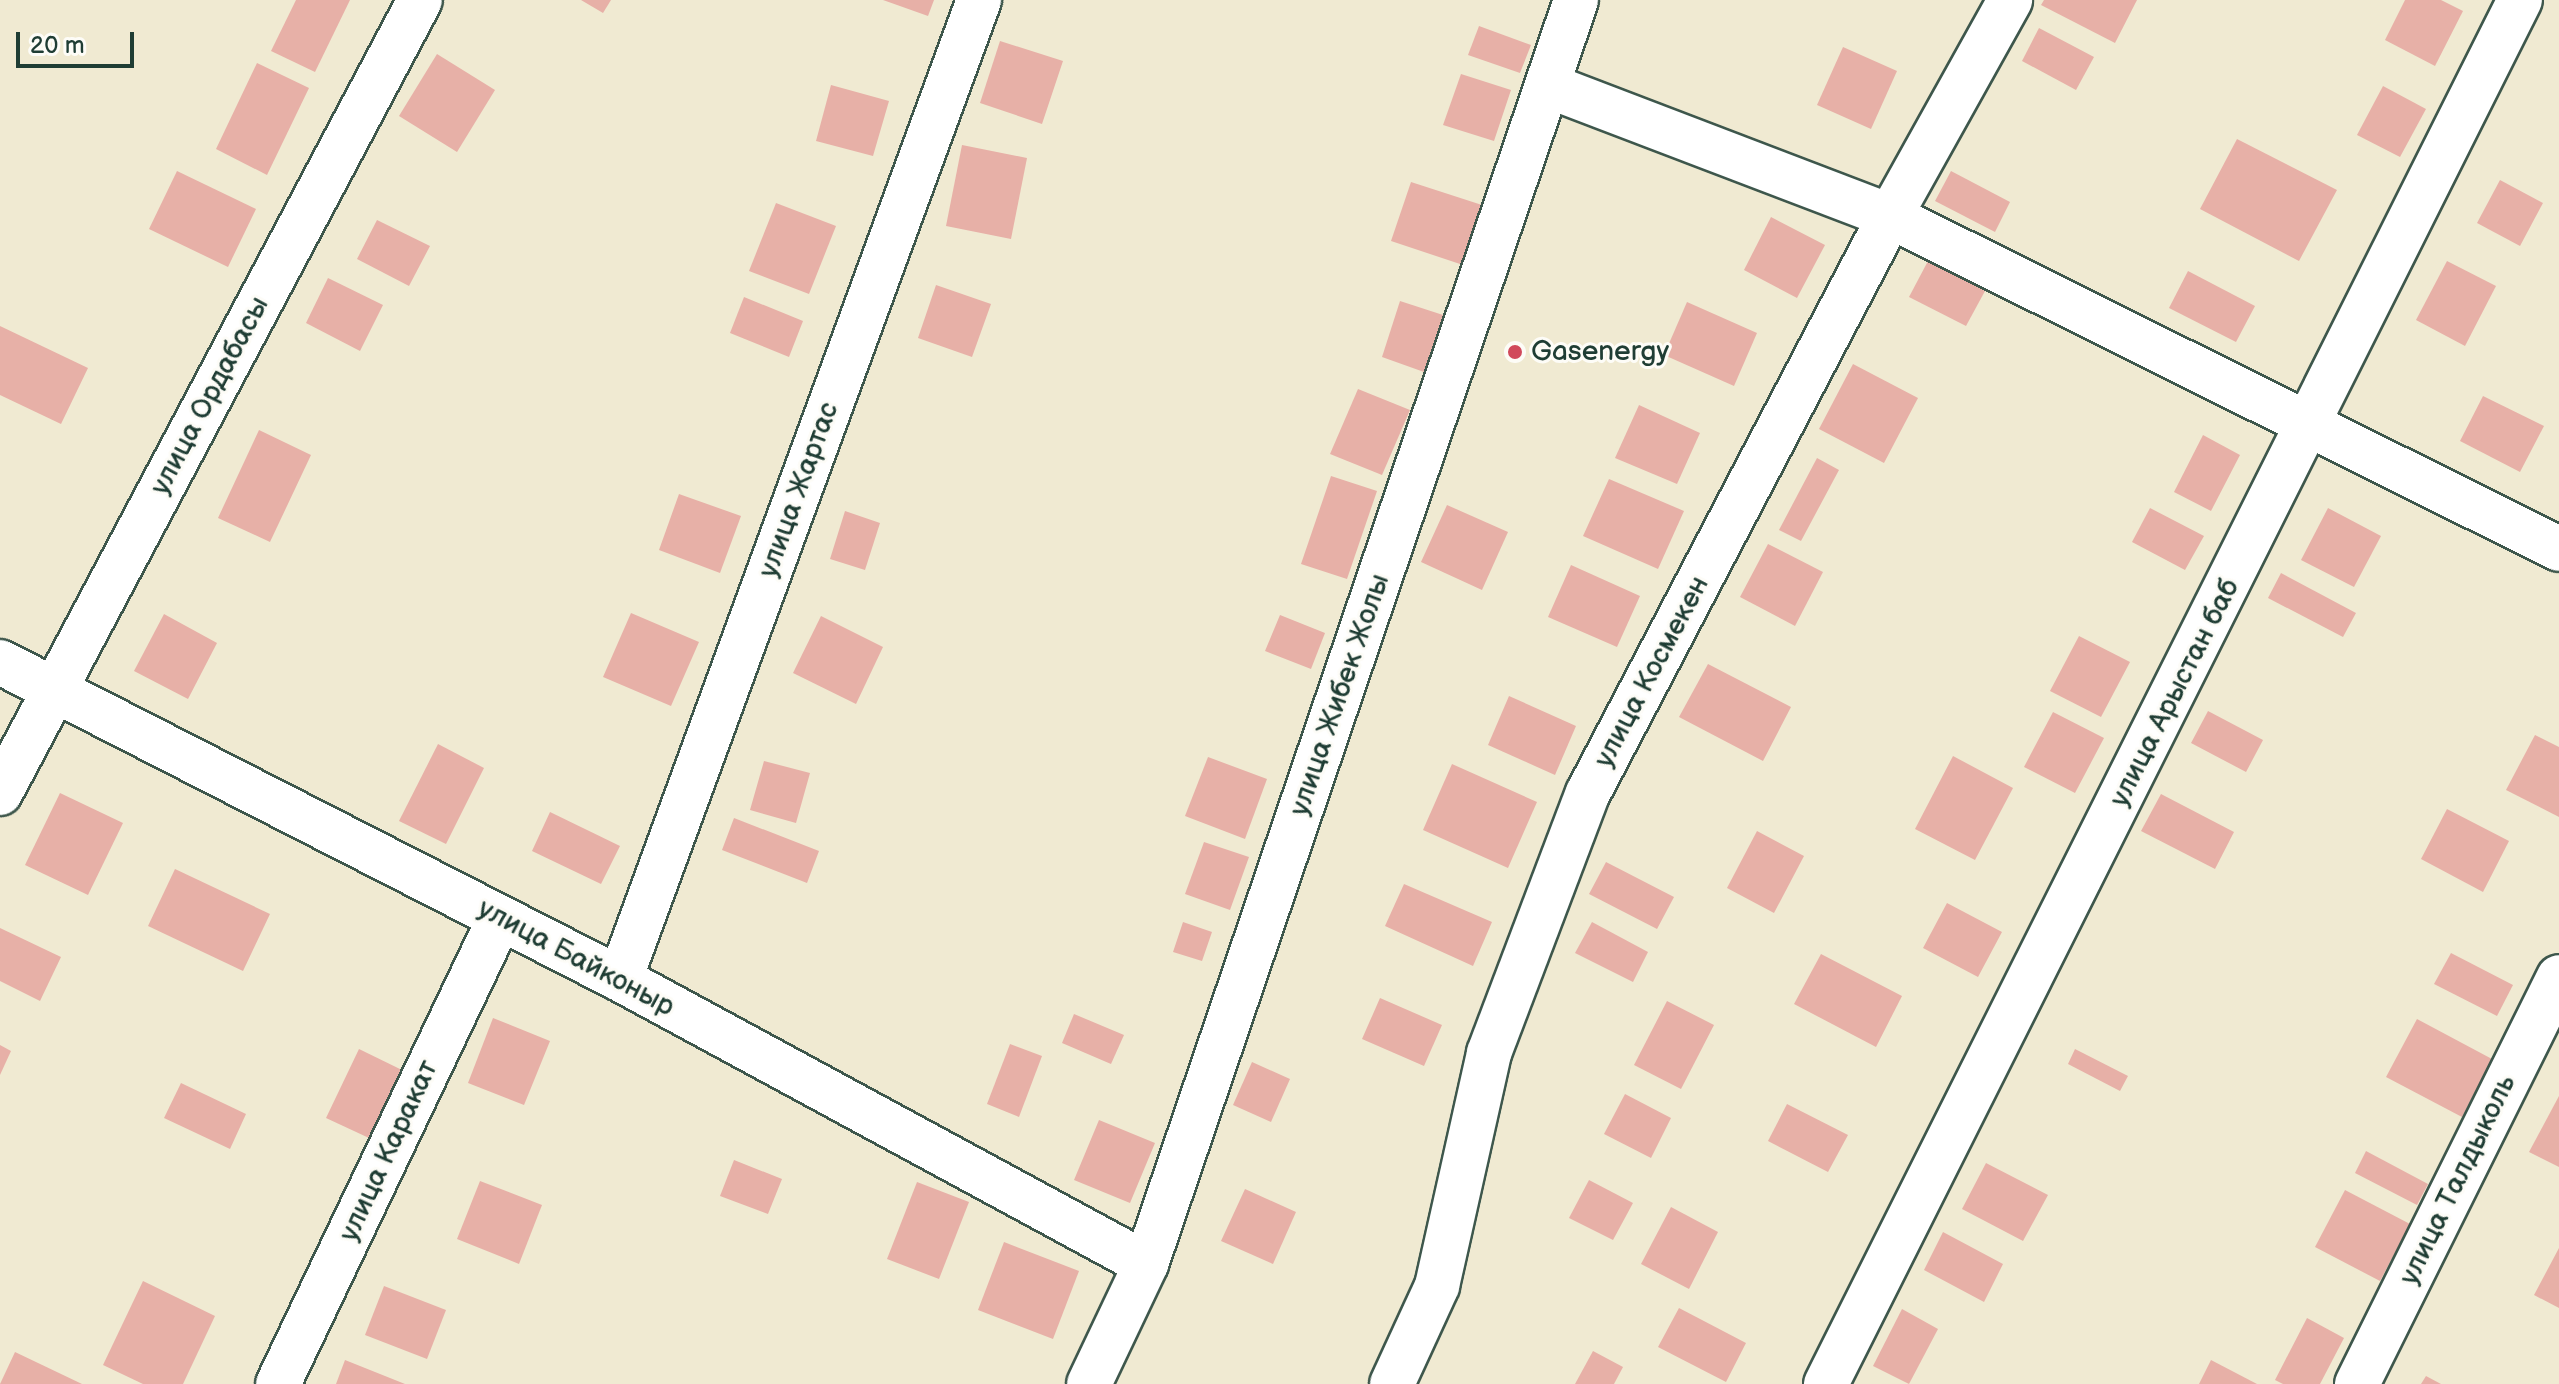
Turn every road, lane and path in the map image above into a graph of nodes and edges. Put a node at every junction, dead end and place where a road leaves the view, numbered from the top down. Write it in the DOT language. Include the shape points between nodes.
graph roads {
  1 [pos="420,0"];
  2 [pos="979,0"];
  3 [pos="1576,0"];
  4 [pos="2010,0"];
  5 [pos="2520,0"];
  6 [pos="1549,86"];
  7 [pos="1890,216"];
  8 [pos="2310,424"];
  9 [pos="2559,549"];
  10 [pos="0,662"];
  11 [pos="54,690"];
  12 [pos="0,793"];
  13 [pos="500,918"];
  14 [pos="2559,977"];
  15 [pos="620,979"];
  16 [pos="1146,1264"];
  17 [pos="278,1384"];
  18 [pos="1089,1384"];
  19 [pos="1392,1384"];
  20 [pos="1826,1384"];
  21 [pos="2357,1384"];
  1 -- 11 [label="street, улица Ордабасы"];
  2 -- 15 [label="street, улица Жартас"];
  3 -- 6 [label="street, улица Жибек Жолы"];
  4 -- 7 [label="street, улица Космекен"];
  5 -- 8 [label="street, улица Арыстан баб"];
  6 -- 7 [label="street"];
  6 -- 16 [label="street, улица Жибек Жолы"];
  7 -- 8 [label="street"];
  7 -- 19 [label="street, улица Космекен" via="1588,793 1489,1053 1437,1286"];
  8 -- 9 [label="street"];
  8 -- 20 [label="street, улица Арыстан баб"];
  10 -- 11 [label="street, улица Байконыр"];
  11 -- 12 [label="street, улица Ордабасы"];
  11 -- 13 [label="street, улица Байконыр"];
  13 -- 15 [label="street, улица Байконыр"];
  13 -- 17 [label="street, улица Каракат"];
  14 -- 21 [label="street, улица Талдыколь"];
  15 -- 16 [label="street, улица Байконыр"];
  16 -- 18 [label="street, улица Жибек Жолы"];
}
